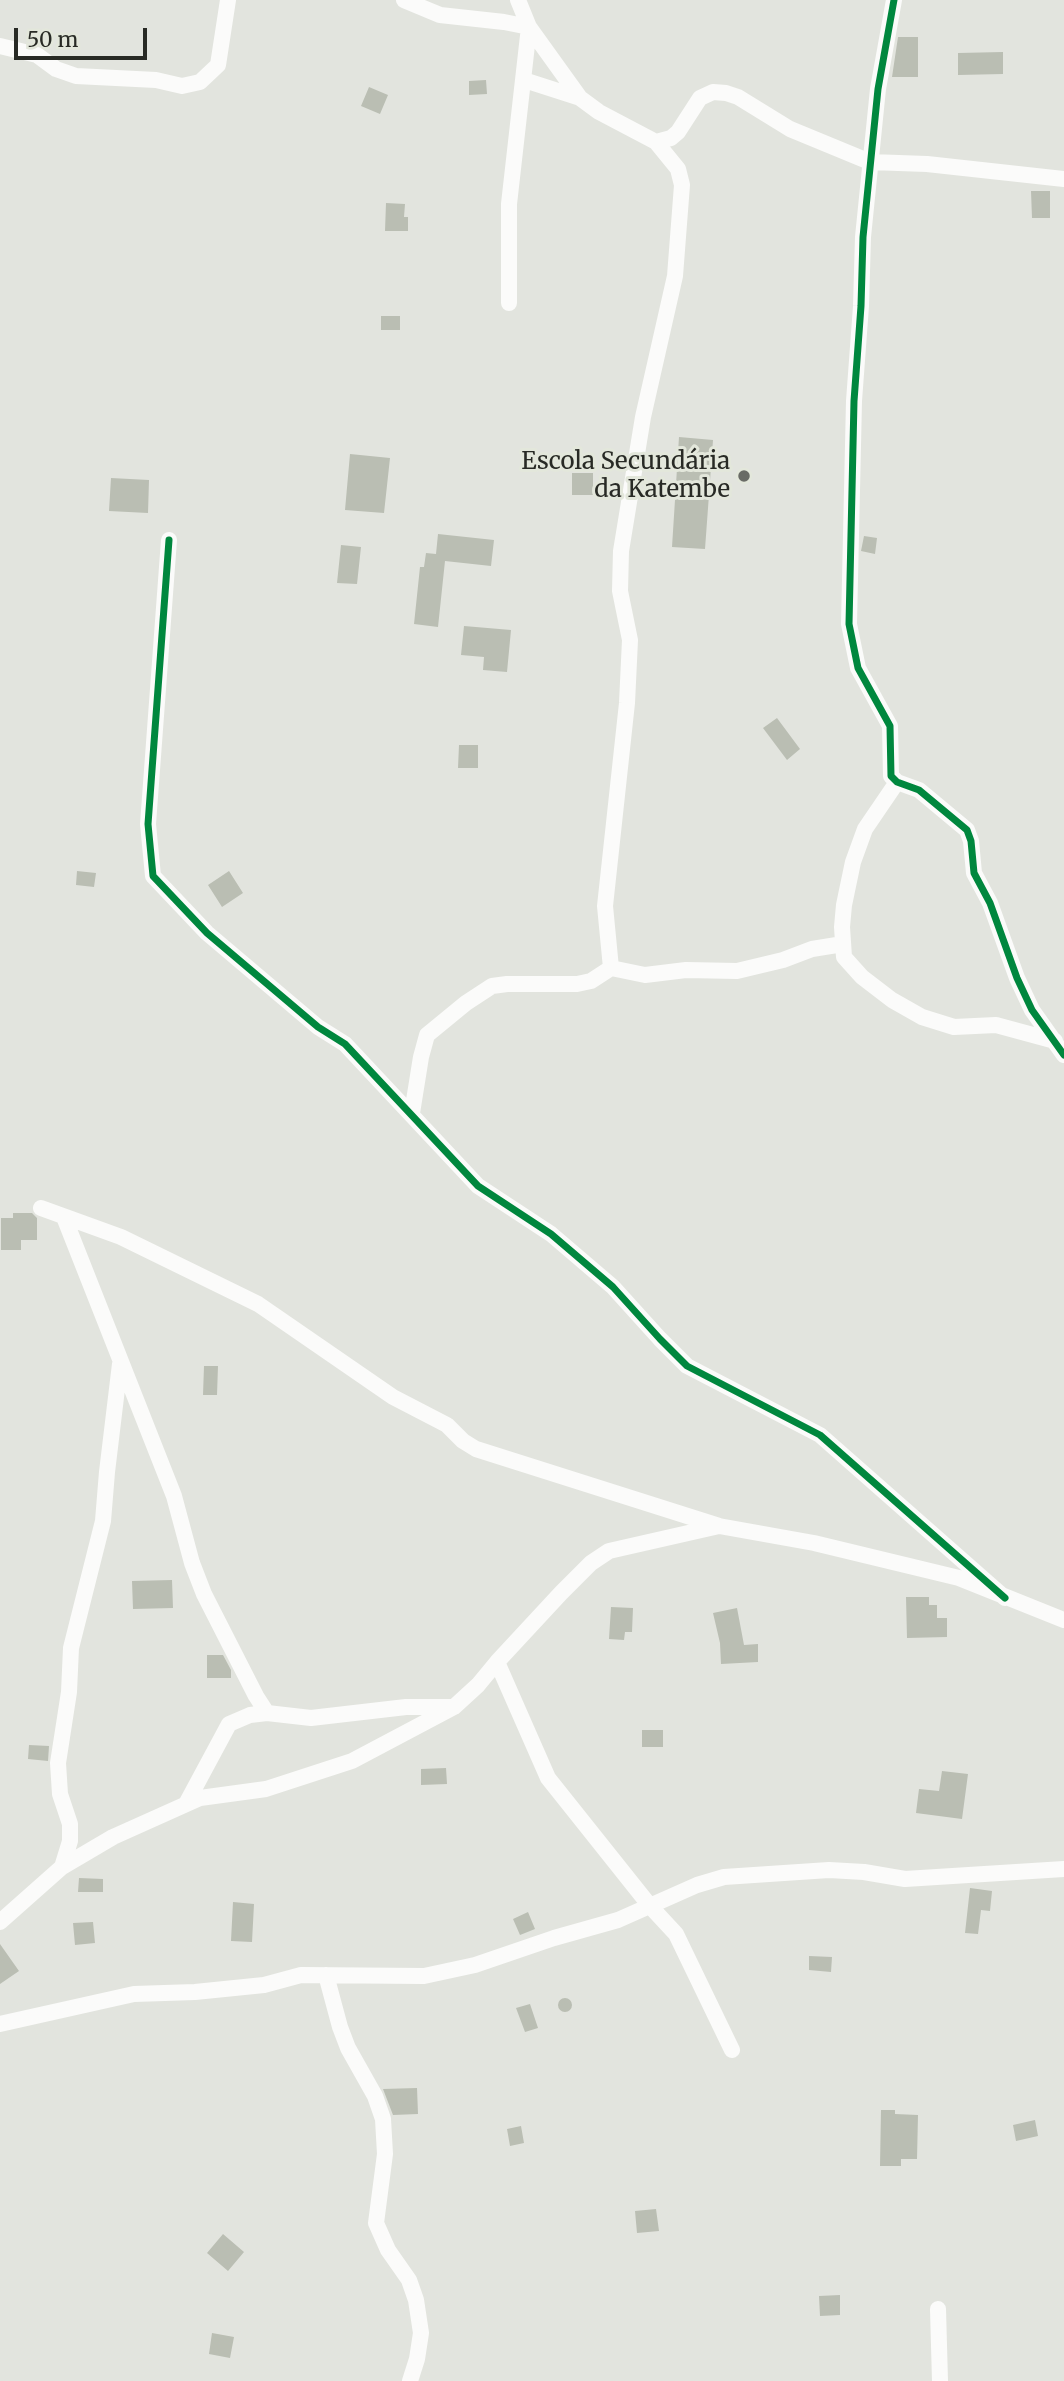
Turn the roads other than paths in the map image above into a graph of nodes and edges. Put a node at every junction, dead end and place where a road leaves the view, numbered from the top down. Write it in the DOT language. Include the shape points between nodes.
graph roads {
  1 [pos="229,0"];
  2 [pos="404,0"];
  3 [pos="518,0"];
  4 [pos="894,0"];
  5 [pos="529,27"];
  6 [pos="0,46"];
  7 [pos="524,80"];
  8 [pos="580,98"];
  9 [pos="656,142"];
  10 [pos="870,162"];
  11 [pos="1064,179"];
  12 [pos="509,303"];
  13 [pos="169,540"];
  14 [pos="897,782"];
  15 [pos="843,944"];
  16 [pos="611,968"];
  17 [pos="1060,1048"];
  18 [pos="412,1113"];
  19 [pos="41,1208"];
  20 [pos="64,1217"];
  21 [pos="120,1361"];
  22 [pos="719,1526"];
  23 [pos="1005,1598"];
  24 [pos="1064,1620"];
  25 [pos="497,1662"];
  26 [pos="454,1707"];
  27 [pos="267,1713"];
  28 [pos="186,1804"];
  29 [pos="62,1867"];
  30 [pos="1064,1869"];
  31 [pos="650,1906"];
  32 [pos="0,1922"];
  33 [pos="326,1975"];
  34 [pos="0,2024"];
  35 [pos="732,2050"];
  36 [pos="938,2309"];
  37 [pos="410,2381"];
  38 [pos="940,2381"];
  1 -- 6 [label="street" via="218,65 200,82 182,86 156,80 76,76 37,55"];
  2 -- 5 [label="street" via="440,15"];
  3 -- 5 [label="street"];
  4 -- 10 [label="street"];
  5 -- 7 [label="street"];
  5 -- 8 [label="street"];
  7 -- 8 [label="street"];
  7 -- 12 [label="street" via="509,204"];
  8 -- 9 [label="street"];
  9 -- 10 [label="street" via="678,132 700,98 726,93 790,129"];
  9 -- 16 [label="street" via="678,169 682,185 675,276 643,417 621,551 620,591 630,640 606,906"];
  10 -- 11 [label="street"];
  10 -- 14 [label="street" via="854,401 849,624 858,668 890,726 891,776"];
  13 -- 18 [label="street" via="148,824 153,876 206,933 318,1027 345,1044"];
  14 -- 15 [label="street" via="865,829 853,862 844,905"];
  14 -- 17 [label="street" via="919,790 967,830 974,873 1017,978 1032,1010"];
  15 -- 16 [label="street" via="737,971 645,975"];
  15 -- 17 [label="street" via="844,957 862,977 922,1017 954,1027 996,1025"];
  16 -- 18 [label="street" via="577,984 492,986 466,1003 427,1035"];
  18 -- 23 [label="street" via="478,1186 551,1234 613,1287 687,1366 820,1435"];
  19 -- 20 [label="street"];
  20 -- 21 [label="street"];
  20 -- 22 [label="street" via="121,1237 258,1304 393,1397 447,1426 476,1450"];
  21 -- 27 [label="street" via="174,1496 191,1563"];
  21 -- 29 [label="street" via="103,1521 71,1648 58,1763 60,1794 70,1824"];
  22 -- 23 [label="street" via="913,1565"];
  22 -- 25 [label="street" via="609,1552 581,1573"];
  23 -- 24 [label="street"];
  25 -- 26 [label="street"];
  25 -- 31 [label="street" via="548,1778"];
  26 -- 27 [label="street" via="405,1707 312,1718"];
  26 -- 28 [label="street" via="352,1761 266,1789"];
  27 -- 28 [label="street" via="229,1724"];
  28 -- 29 [label="street" via="113,1837"];
  29 -- 32 [label="street"];
  30 -- 31 [label="street" via="905,1879 829,1870 753,1874 696,1885"];
  31 -- 33 [label="street" via="475,1965 424,1976"];
  31 -- 35 [label="street" via="677,1934"];
  33 -- 34 [label="street" via="195,1992 134,1994"];
  33 -- 37 [label="street" via="348,2048 376,2096 383,2119 385,2154 376,2223 416,2300 421,2333"];
  36 -- 38 [label="street"];
}
